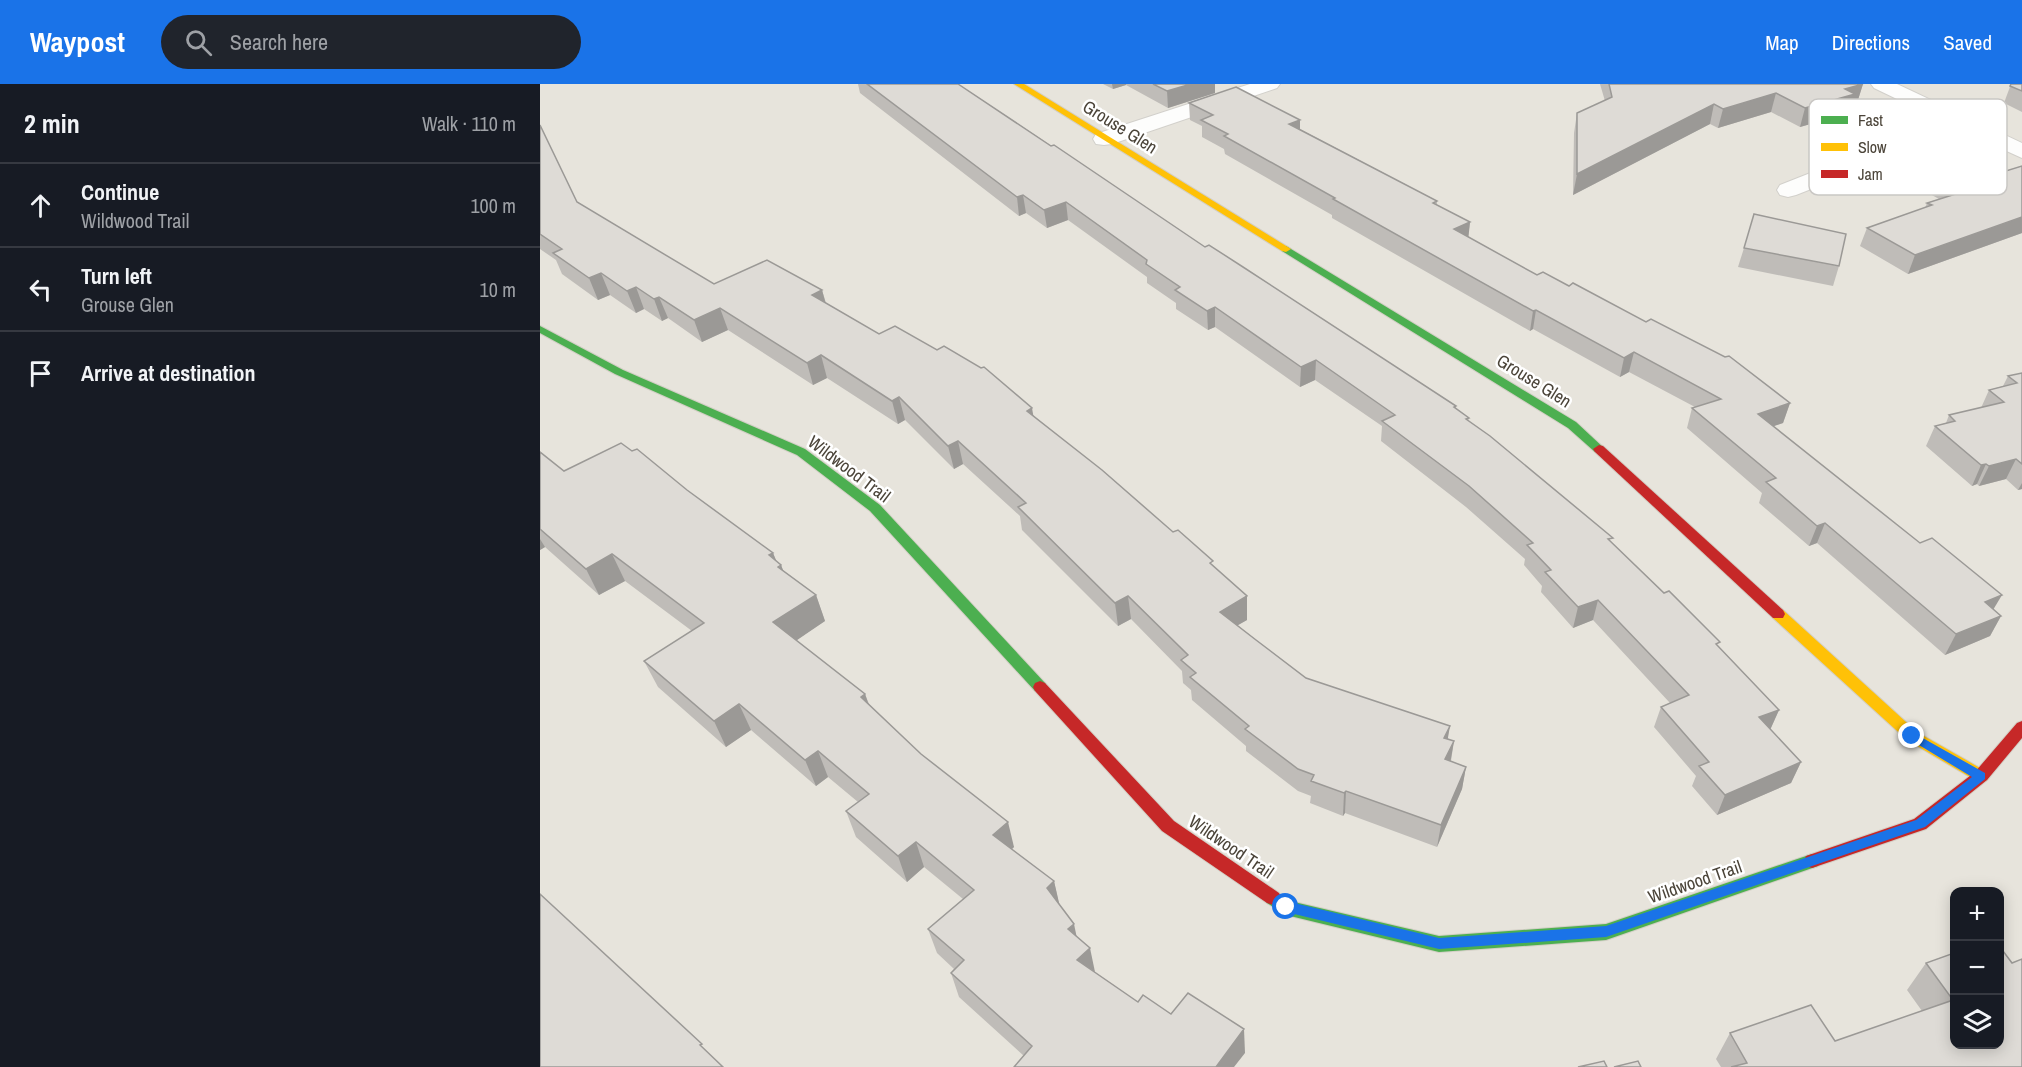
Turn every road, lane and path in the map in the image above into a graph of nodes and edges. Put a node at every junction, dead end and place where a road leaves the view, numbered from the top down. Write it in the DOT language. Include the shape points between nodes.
graph roads {
  1 [pos="1018,84"];
  2 [pos="1270,84"];
  3 [pos="1881,84"];
  4 [pos="1913,99"];
  5 [pos="1104,139"];
  6 [pos="2007,144"];
  7 [pos="2022,151"];
  8 [pos="1809,182"];
  9 [pos="1788,190"];
  10 [pos="540,329"];
  11 [pos="2022,727"];
  12 [pos="1981,776"];
  1 -- 5 [label="street, Grouse Glen"];
  2 -- 5 [label="street"];
  3 -- 4 [label="street"];
  5 -- 12 [label="street, Grouse Glen" via="1572,425 1912,736"];
  6 -- 7 [label="street"];
  8 -- 9 [label="street"];
  10 -- 12 [label="street, Wildwood Trail" via="619,372 801,452 875,508 1168,826 1286,907 1439,944 1606,932 1920,824"];
  11 -- 12 [label="street, Wildwood Trail"];
}
